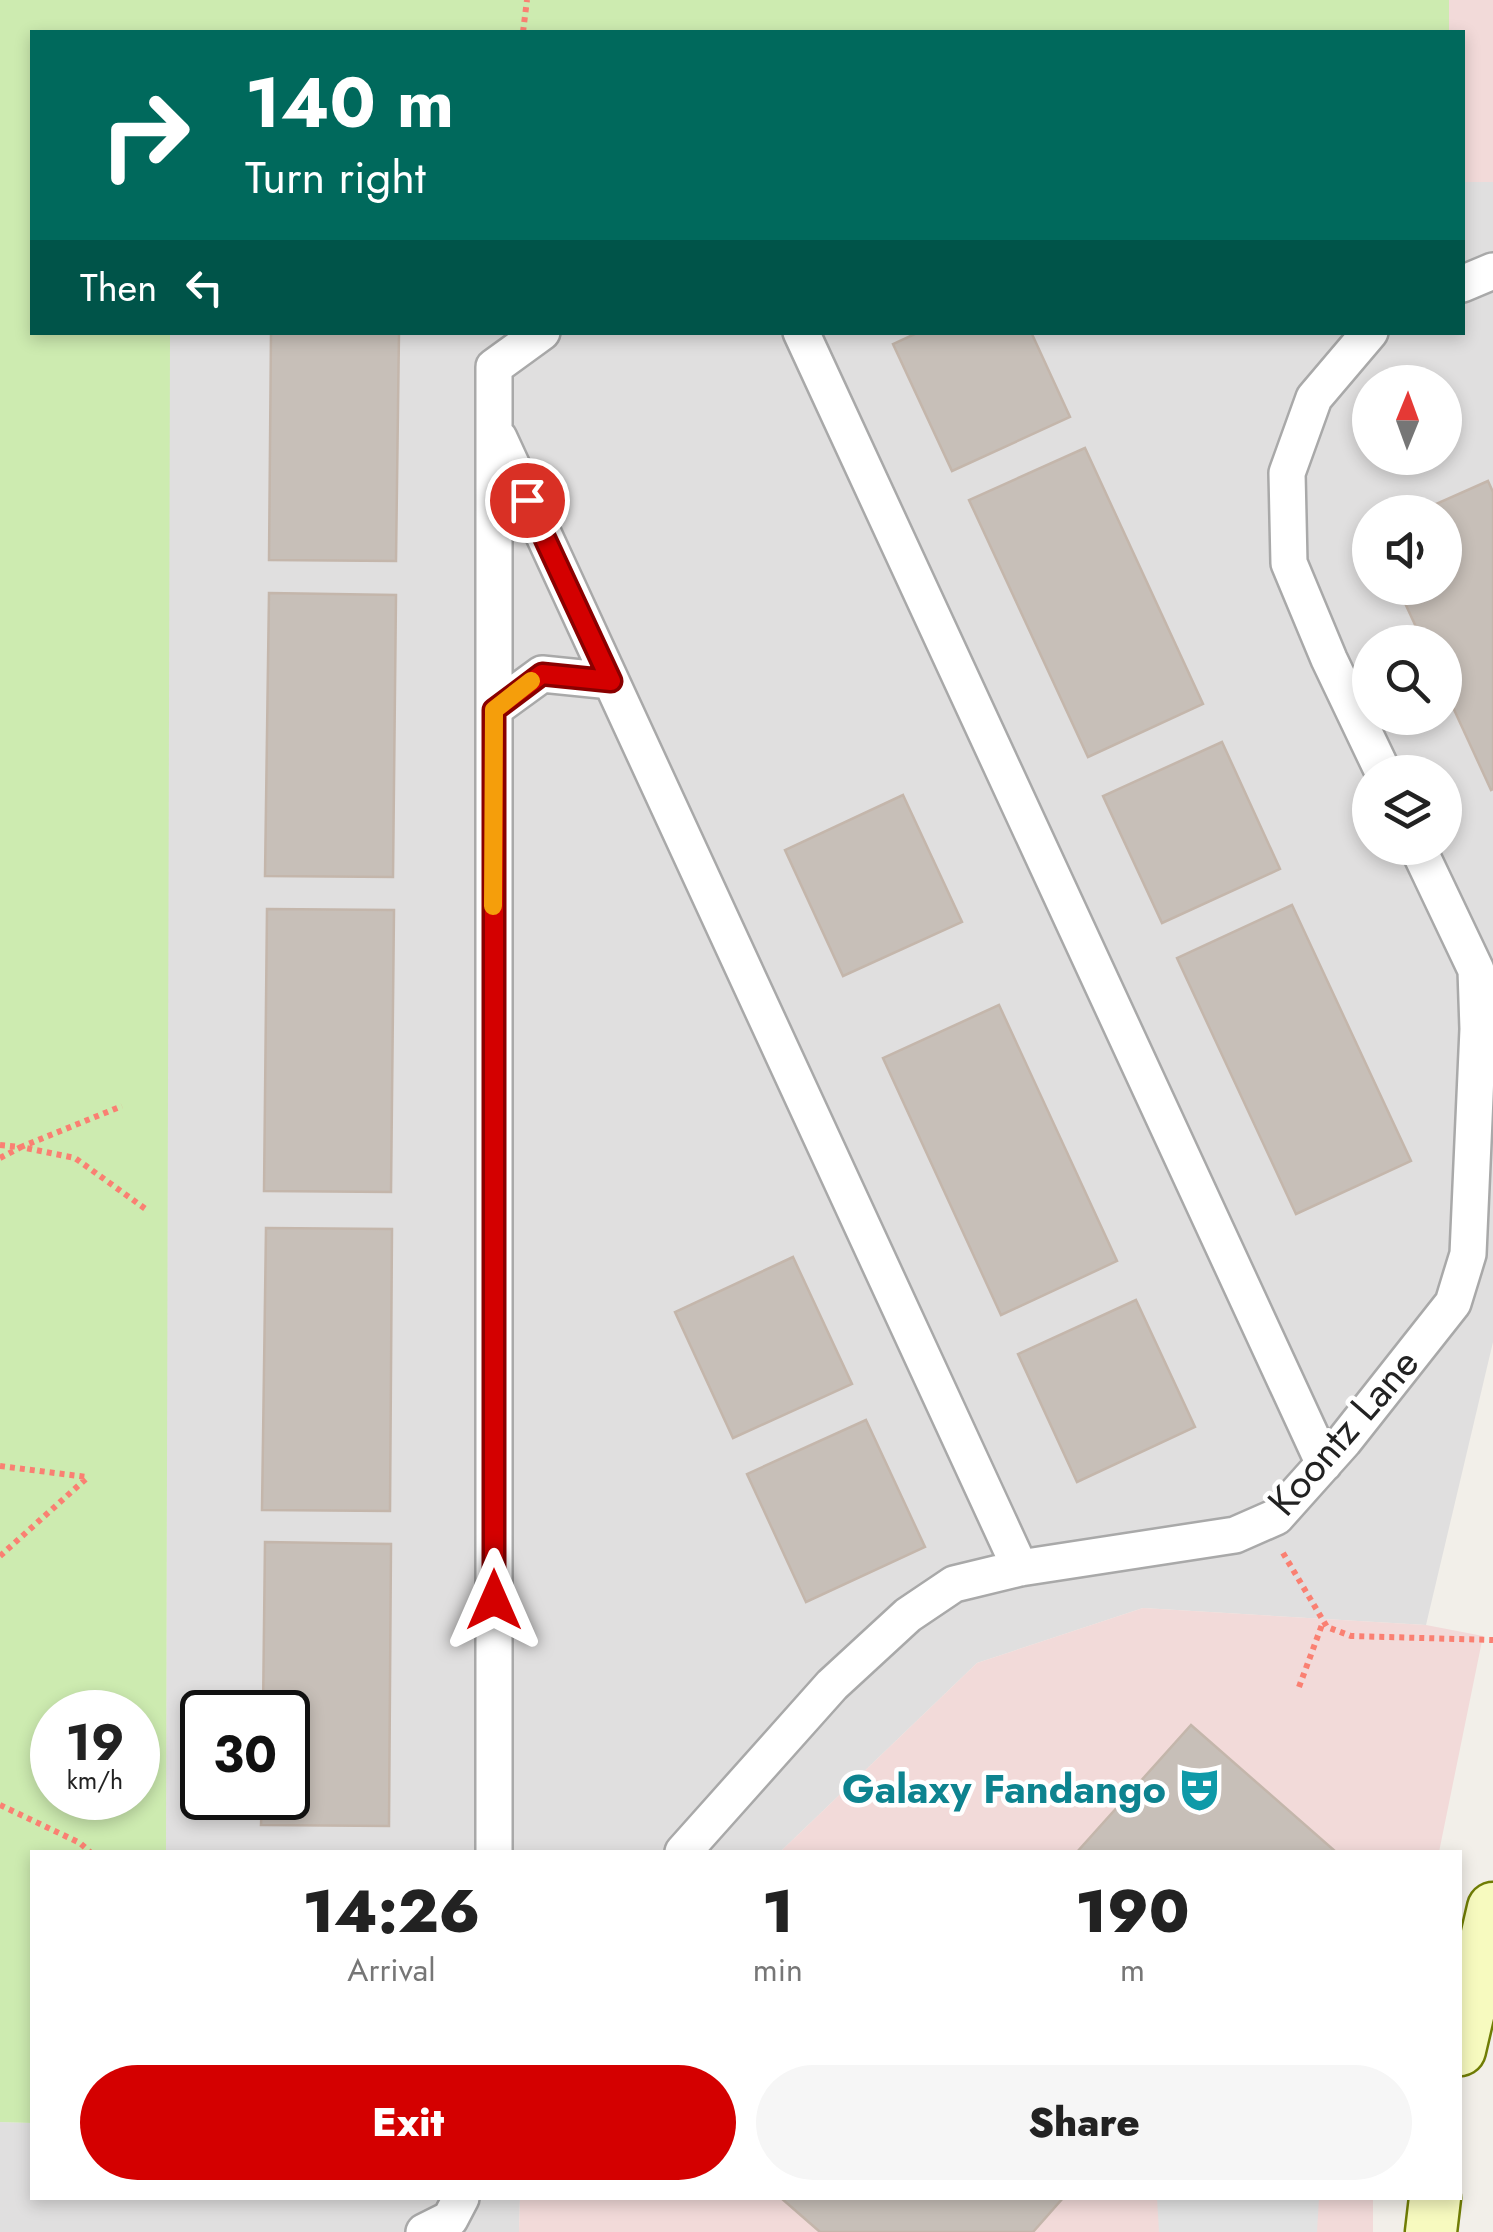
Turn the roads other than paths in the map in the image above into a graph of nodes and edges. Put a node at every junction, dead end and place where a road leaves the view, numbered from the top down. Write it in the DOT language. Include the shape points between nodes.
graph roads {
  1 [pos="1493,271"];
  2 [pos="1465,283"];
  3 [pos="538,335"];
  4 [pos="802,335"];
  5 [pos="1367,335"];
  6 [pos="494,428"];
  7 [pos="611,681"];
  8 [pos="494,710"];
  9 [pos="1375,755"];
  10 [pos="1426,865"];
  11 [pos="1324,1464"];
  12 [pos="1020,1568"];
  13 [pos="494,1850"];
  14 [pos="685,1850"];
  15 [pos="1493,1908"];
  16 [pos="1462,2041"];
  17 [pos="459,2200"];
  18 [pos="1435,2200"];
  19 [pos="424,2232"];
  20 [pos="1431,2232"];
  1 -- 2 [label="street"];
  3 -- 6 [label="street" via="494,367"];
  4 -- 11 [label="street"];
  5 -- 9 [label="street" via="1314,398 1287,473 1289,564"];
  6 -- 7 [label="street"];
  6 -- 8 [label="street"];
  7 -- 8 [label="street" via="542,674"];
  7 -- 12 [label="street"];
  8 -- 13 [label="street"];
  10 -- 11 [label="street, Koontz Lane" via="1476,970 1468,1254 1453,1303"];
  11 -- 12 [label="street, Koontz Lane" via="1276,1517 1235,1535"];
  12 -- 14 [label="street, Koontz Lane" via="954,1584 908,1615 832,1685"];
  15 -- 16 [label="street"];
  17 -- 19 [label="street" via="450,2219"];
  18 -- 20 [label="street"];
}
